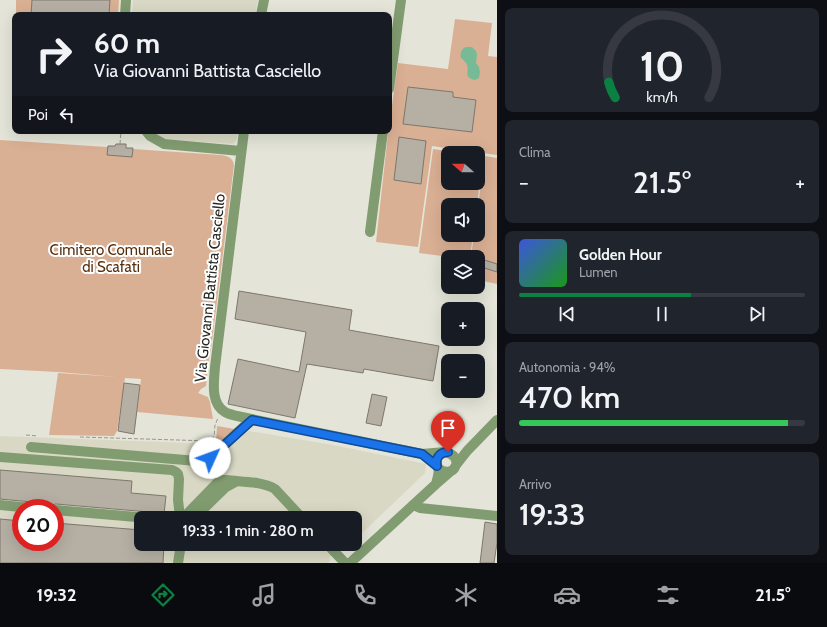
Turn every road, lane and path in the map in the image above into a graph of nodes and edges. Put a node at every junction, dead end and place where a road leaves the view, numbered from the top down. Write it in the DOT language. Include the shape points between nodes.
graph roads {
  1 [pos="126,0"];
  2 [pos="264,0"];
  3 [pos="401,0"];
  4 [pos="126,12"];
  5 [pos="262,12"];
  6 [pos="392,67"];
  7 [pos="121,134"];
  8 [pos="149,134"];
  9 [pos="244,134"];
  10 [pos="383,134"];
  11 [pos="120,144"];
  12 [pos="241,151"];
  13 [pos="370,232"];
  14 [pos="224,412"];
  15 [pos="252,420"];
  16 [pos="497,420"];
  17 [pos="486,431"];
  18 [pos="497,433"];
  19 [pos="26,435"];
  20 [pos="38,436"];
  21 [pos="80,437"];
  22 [pos="31,447"];
  23 [pos="467,451"];
  24 [pos="448,453"];
  25 [pos="422,454"];
  26 [pos="0,457"];
  27 [pos="438,467"];
  28 [pos="453,468"];
  29 [pos="436,484"];
  30 [pos="0,505"];
  31 [pos="413,505"];
  32 [pos="12,506"];
  33 [pos="64,511"];
  34 [pos="183,511"];
  35 [pos="191,511"];
  36 [pos="295,511"];
  37 [pos="497,516"];
  38 [pos="134,517"];
  39 [pos="180,551"];
  40 [pos="334,551"];
  41 [pos="178,563"];
  42 [pos="345,563"];
  43 [pos="350,563"];
  1 -- 4 [label="street"];
  2 -- 5 [label="street"];
  3 -- 6 [label="street"];
  7 -- 11 [label="path"];
  8 -- 12 [label="street" via="164,144"];
  9 -- 12 [label="street, Via Giovanni Battista Casciello"];
  10 -- 13 [label="street"];
  12 -- 14 [label="street, Via Giovanni Battista Casciello" via="214,382 216,401"];
  14 -- 15 [label="street"];
  14 -- 21 [label="path" via="217,418 213,440 210,441"];
  15 -- 22 [label="street" via="206,461"];
  15 -- 25 [label="street"];
  16 -- 17 [label="street"];
  17 -- 18 [label="street"];
  17 -- 23 [label="street"];
  19 -- 20 [label="path"];
  23 -- 24 [label="street" via="460,454"];
  23 -- 28 [label="street"];
  24 -- 25 [label="street"];
  24 -- 27 [label="street" via="440,455"];
  24 -- 28 [label="street" via="455,458"];
  25 -- 27 [label="street"];
  26 -- 34 [label="street" via="172,470 178,474 178,500"];
  27 -- 28 [label="street" via="443,472"];
  27 -- 29 [label="street"];
  28 -- 29 [label="street"];
  29 -- 31 [label="street"];
  30 -- 32 [label="street"];
  31 -- 37 [label="street" via="420,508"];
  31 -- 43 [label="street"];
  33 -- 38 [label="street"];
  35 -- 36 [label="street" via="222,480 270,487"];
  39 -- 41 [label="street"];
  40 -- 42 [label="street"];
}
